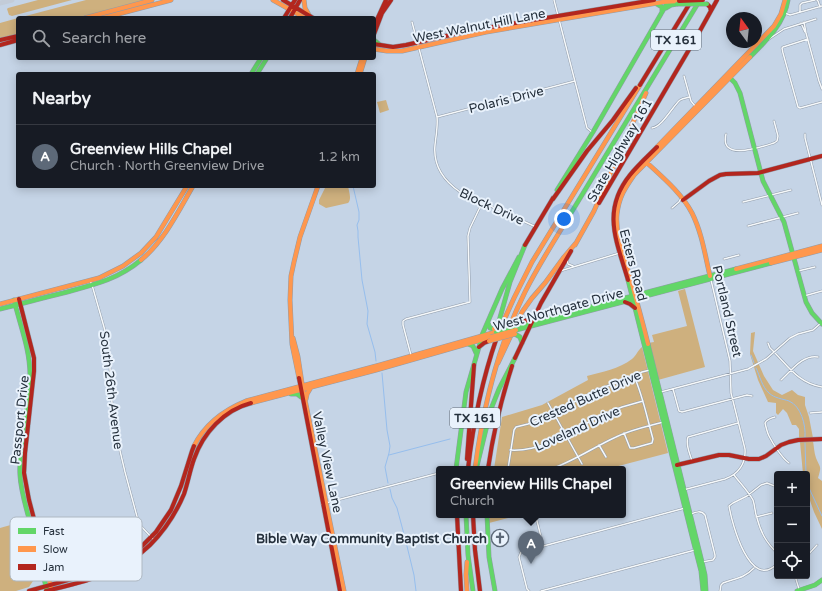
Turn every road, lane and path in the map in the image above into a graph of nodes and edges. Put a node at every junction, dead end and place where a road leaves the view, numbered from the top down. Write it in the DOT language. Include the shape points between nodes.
graph roads {
  1 [pos="171,0"];
  2 [pos="300,0"];
  3 [pos="304,0"];
  4 [pos="386,0"];
  5 [pos="391,0"];
  6 [pos="554,0"];
  7 [pos="691,0"];
  8 [pos="700,0"];
  9 [pos="718,0"];
  10 [pos="787,0"];
  11 [pos="816,0"];
  12 [pos="154,1"];
  13 [pos="275,1"];
  14 [pos="284,1"];
  15 [pos="668,1"];
  16 [pos="655,2"];
  17 [pos="706,2"];
  18 [pos="678,3"];
  19 [pos="293,5"];
  20 [pos="821,7"];
  21 [pos="663,11"];
  22 [pos="711,12"];
  23 [pos="800,12"];
  24 [pos="785,13"];
  25 [pos="93,16"];
  26 [pos="109,16"];
  27 [pos="286,16"];
  28 [pos="287,16"];
  29 [pos="303,16"];
  30 [pos="310,16"];
  31 [pos="311,16"];
  32 [pos="559,18"];
  33 [pos="816,19"];
  34 [pos="376,21"];
  35 [pos="412,22"];
  36 [pos="804,22"];
  37 [pos="802,23"];
  38 [pos="777,25"];
  39 [pos="376,29"];
  40 [pos="784,29"];
  41 [pos="806,33"];
  42 [pos="16,36"];
  43 [pos="808,39"];
  44 [pos="0,40"];
  45 [pos="16,41"];
  46 [pos="766,41"];
  47 [pos="376,42"];
  48 [pos="376,44"];
  49 [pos="0,45"];
  50 [pos="418,45"];
  51 [pos="384,46"];
  52 [pos="376,50"];
  53 [pos="750,54"];
  54 [pos="260,60"];
  55 [pos="265,60"];
  56 [pos="363,60"];
  57 [pos="252,72"];
  58 [pos="258,72"];
  59 [pos="359,72"];
  60 [pos="645,76"];
  61 [pos="684,76"];
  62 [pos="728,76"];
  63 [pos="652,80"];
  64 [pos="575,81"];
  65 [pos="822,89"];
  66 [pos="690,97"];
  67 [pos="822,102"];
  68 [pos="697,108"];
  69 [pos="437,117"];
  70 [pos="774,121"];
  71 [pos="652,128"];
  72 [pos="593,132"];
  73 [pos="726,134"];
  74 [pos="805,134"];
  75 [pos="754,148"];
  76 [pos="822,156"];
  77 [pos="810,159"];
  78 [pos="645,161"];
  79 [pos="761,172"];
  80 [pos="185,188"];
  81 [pos="192,188"];
  82 [pos="317,188"];
  83 [pos="791,190"];
  84 [pos="770,195"];
  85 [pos="553,199"];
  86 [pos="682,199"];
  87 [pos="743,202"];
  88 [pos="482,203"];
  89 [pos="176,205"];
  90 [pos="822,205"];
  91 [pos="181,207"];
  92 [pos="672,208"];
  93 [pos="594,211"];
  94 [pos="798,213"];
  95 [pos="782,217"];
  96 [pos="748,226"];
  97 [pos="536,227"];
  98 [pos="575,244"];
  99 [pos="525,245"];
  100 [pos="822,246"];
  101 [pos="822,250"];
  102 [pos="621,253"];
  103 [pos="569,254"];
  104 [pos="739,255"];
  105 [pos="794,256"];
  106 [pos="724,259"];
  107 [pos="574,266"];
  108 [pos="815,267"];
  109 [pos="798,271"];
  110 [pos="557,273"];
  111 [pos="710,278"];
  112 [pos="90,280"];
  113 [pos="92,285"];
  114 [pos="630,287"];
  115 [pos="822,291"];
  116 [pos="804,296"];
  117 [pos="634,298"];
  118 [pos="624,300"];
  119 [pos="17,302"];
  120 [pos="0,304"];
  121 [pos="600,307"];
  122 [pos="635,308"];
  123 [pos="0,309"];
  124 [pos="536,313"];
  125 [pos="546,318"];
  126 [pos="488,320"];
  127 [pos="532,322"];
  128 [pos="822,323"];
  129 [pos="529,327"];
  130 [pos="516,330"];
  131 [pos="491,335"];
  132 [pos="481,337"];
  133 [pos="292,338"];
  134 [pos="522,343"];
  135 [pos="768,343"];
  136 [pos="467,344"];
  137 [pos="479,347"];
  138 [pos="774,352"];
  139 [pos="477,354"];
  140 [pos="490,357"];
  141 [pos="818,357"];
  142 [pos="412,358"];
  143 [pos="515,358"];
  144 [pos="474,365"];
  145 [pos="652,369"];
  146 [pos="791,370"];
  147 [pos="493,373"];
  148 [pos="297,374"];
  149 [pos="356,374"];
  150 [pos="731,374"];
  151 [pos="634,376"];
  152 [pos="302,379"];
  153 [pos="781,380"];
  154 [pos="317,382"];
  155 [pos="822,387"];
  156 [pos="292,388"];
  157 [pos="301,388"];
  158 [pos="312,388"];
  159 [pos="673,389"];
  160 [pos="658,393"];
  161 [pos="289,394"];
  162 [pos="752,396"];
  163 [pos="304,399"];
  164 [pos="732,399"];
  165 [pos="643,402"];
  166 [pos="548,403"];
  167 [pos="239,405"];
  168 [pos="822,412"];
  169 [pos="810,413"];
  170 [pos="554,414"];
  171 [pos="775,417"];
  172 [pos="665,422"];
  173 [pos="738,423"];
  174 [pos="649,426"];
  175 [pos="624,433"];
  176 [pos="566,434"];
  177 [pos="822,439"];
  178 [pos="599,445"];
  179 [pos="776,448"];
  180 [pos="510,450"];
  181 [pos="578,456"];
  182 [pos="606,457"];
  183 [pos="745,458"];
  184 [pos="692,461"];
  185 [pos="789,463"];
  186 [pos="582,464"];
  187 [pos="676,465"];
  188 [pos="456,466"];
  189 [pos="467,466"];
  190 [pos="467,466"];
  191 [pos="475,466"];
  192 [pos="476,466"];
  193 [pos="489,466"];
  194 [pos="508,466"];
  195 [pos="559,466"];
  196 [pos="436,474"];
  197 [pos="734,475"];
  198 [pos="774,486"];
  199 [pos="683,490"];
  200 [pos="749,494"];
  201 [pos="325,503"];
  202 [pos="687,507"];
  203 [pos="772,513"];
  204 [pos="689,514"];
  205 [pos="32,517"];
  206 [pos="136,517"];
  207 [pos="756,517"];
  208 [pos="457,518"];
  209 [pos="466,518"];
  210 [pos="473,518"];
  211 [pos="486,518"];
  212 [pos="536,518"];
  213 [pos="142,528"];
  214 [pos="153,539"];
  215 [pos="543,545"];
  216 [pos="818,546"];
  217 [pos="142,550"];
  218 [pos="698,550"];
  219 [pos="774,551"];
  220 [pos="810,553"];
  221 [pos="468,555"];
  222 [pos="702,562"];
  223 [pos="755,568"];
  224 [pos="774,568"];
  225 [pos="339,578"];
  226 [pos="796,579"];
  227 [pos="822,580"];
  228 [pos="83,581"];
  229 [pos="49,589"];
  230 [pos="29,591"];
  231 [pos="340,591"];
  232 [pos="344,591"];
  233 [pos="461,591"];
  234 [pos="467,591"];
  235 [pos="473,591"];
  236 [pos="480,591"];
  237 [pos="495,591"];
  238 [pos="529,591"];
  239 [pos="541,591"];
  240 [pos="704,591"];
  241 [pos="720,591"];
  242 [pos="799,591"];
  1 -- 12 [label="main road"];
  2 -- 19 [label="main road"];
  3 -- 31 [label="main road" via="305,8"];
  4 -- 34 [label="main road"];
  5 -- 39 [label="main road"];
  6 -- 32 [label="street"];
  7 -- 60 [label="main road, TX 161"];
  8 -- 63 [label="main road, TX 161"];
  9 -- 22 [label="main road, State Highway 161"];
  10 -- 24 [label="main road, Esters Road"];
  10 -- 38 [label="main road, Esters Road"];
  11 -- 20 [label="street"];
  11 -- 23 [label="street" via="800,5"];
  12 -- 25 [label="main road"];
  12 -- 26 [label="main road"];
  13 -- 19 [label="main road"];
  13 -- 27 [label="main road" via="283,7"];
  14 -- 19 [label="main road"];
  15 -- 16 [label="main road, West Walnut Hill Lane"];
  15 -- 18 [label="main road, West Walnut Hill Lane"];
  15 -- 21 [label="main road"];
  16 -- 21 [label="main road" via="662,6"];
  16 -- 32 [label="main road, West Walnut Hill Lane"];
  17 -- 18 [label="main road, West Walnut Hill Lane, bridge"];
  17 -- 22 [label="main road"];
  18 -- 21 [label="main road"];
  19 -- 28 [label="main road"];
  19 -- 29 [label="main road"];
  19 -- 30 [label="main road"];
  20 -- 23 [label="street"];
  21 -- 72 [label="main road"];
  22 -- 93 [label="main road, State Highway 161"];
  23 -- 24 [label="street" via="790,15"];
  24 -- 38 [label="main road, Esters Road"];
  32 -- 50 [label="main road, West Walnut Hill Lane" via="484,30"];
  32 -- 64 [label="street"];
  33 -- 36 [label="street"];
  35 -- 50 [label="street, Block Drive"];
  36 -- 37 [label="street"];
  36 -- 41 [label="street"];
  37 -- 40 [label="street"];
  37 -- 41 [label="street"];
  38 -- 40 [label="street"];
  38 -- 46 [label="main road, Esters Road"];
  38 -- 53 [label="main road, Esters Road"];
  40 -- 46 [label="street"];
  41 -- 43 [label="street"];
  42 -- 44 [label="main road"];
  43 -- 65 [label="street"];
  43 -- 67 [label="street" via="783,47 783,54 798,107"];
  45 -- 49 [label="main road"];
  46 -- 53 [label="main road, Esters Road"];
  47 -- 51 [label="main road"];
  48 -- 51 [label="main road, West Walnut Hill Lane"];
  50 -- 51 [label="main road, West Walnut Hill Lane"];
  50 -- 52 [label="main road, West Walnut Hill Lane" via="394,52"];
  50 -- 69 [label="street, Block Drive"];
  53 -- 62 [label="main road, Esters Road"];
  54 -- 57 [label="main road"];
  55 -- 58 [label="main road"];
  56 -- 59 [label="main road"];
  60 -- 85 [label="main road"];
  60 -- 140 [label="main road, TX 161" via="526,274 503,322"];
  61 -- 66 [label="street"];
  62 -- 68 [label="main road, Esters Road"];
  62 -- 75 [label="main road" via="740,93"];
  63 -- 93 [label="main road"];
  63 -- 147 [label="main road, TX 161" via="531,279 510,322"];
  64 -- 69 [label="street, Polaris Drive"];
  64 -- 72 [label="street" via="588,128"];
  66 -- 68 [label="street"];
  66 -- 71 [label="street" via="680,101 656,128"];
  68 -- 78 [label="main road, Esters Road"];
  69 -- 88 [label="street, Block Drive" via="435,156 440,171 453,187"];
  70 -- 75 [label="street" via="777,141"];
  72 -- 85 [label="main road"];
  73 -- 75 [label="street" via="724,139 728,149"];
  74 -- 77 [label="street"];
  75 -- 79 [label="main road"];
  76 -- 77 [label="main road"];
  77 -- 79 [label="main road"];
  77 -- 90 [label="street"];
  78 -- 86 [label="main road, Portland Street"];
  78 -- 102 [label="main road, Esters Road" via="625,181 613,217"];
  79 -- 84 [label="main road"];
  79 -- 86 [label="main road" via="719,176"];
  80 -- 89 [label="main road"];
  81 -- 91 [label="main road"];
  82 -- 133 [label="main road, Valley View Lane" via="298,244 293,268 290,289"];
  83 -- 84 [label="street"];
  84 -- 87 [label="street"];
  84 -- 95 [label="main road"];
  85 -- 97 [label="main road"];
  86 -- 92 [label="street"];
  86 -- 111 [label="main road, Portland Street" via="692,213 698,229"];
  88 -- 97 [label="street, Block Drive"];
  88 -- 142 [label="street" via="468,236 470,302 403,321"];
  89 -- 91 [label="main road"];
  89 -- 112 [label="main road" via="156,237 141,253 118,269"];
  91 -- 113 [label="main road" via="160,240 145,257 116,277"];
  93 -- 98 [label="main road, State Highway 161"];
  94 -- 95 [label="street"];
  95 -- 96 [label="street"];
  95 -- 105 [label="main road"];
  97 -- 99 [label="main road"];
  98 -- 103 [label="main road, State Highway 161"];
  98 -- 147 [label="main road" via="522,312"];
  99 -- 126 [label="main road"];
  99 -- 140 [label="main road" via="510,282"];
  100 -- 105 [label="main road, West Northgate Drive"];
  101 -- 105 [label="main road, West Northgate Drive"];
  102 -- 107 [label="street"];
  102 -- 114 [label="main road, Esters Road"];
  102 -- 117 [label="main road, Esters Road"];
  103 -- 107 [label="street" via="568,264"];
  103 -- 110 [label="main road, State Highway 161"];
  104 -- 106 [label="street"];
  105 -- 109 [label="main road"];
  105 -- 111 [label="main road, West Northgate Drive"];
  107 -- 110 [label="street"];
  108 -- 109 [label="street"];
  109 -- 116 [label="main road"];
  110 -- 124 [label="main road, State Highway 161"];
  111 -- 117 [label="main road, West Northgate Drive"];
  111 -- 150 [label="street, Portland Street"];
  112 -- 113 [label="street, South 26th Avenue"];
  112 -- 119 [label="main road"];
  113 -- 119 [label="main road"];
  113 -- 206 [label="street, South 26th Avenue" via="109,351 113,421"];
  114 -- 117 [label="main road, Esters Road"];
  114 -- 118 [label="main road"];
  115 -- 116 [label="street"];
  116 -- 128 [label="main road" via="809,309"];
  117 -- 118 [label="main road, West Northgate Drive"];
  117 -- 122 [label="main road, Esters Road"];
  117 -- 145 [label="main road, Esters Road"];
  118 -- 121 [label="main road, West Northgate Drive"];
  118 -- 122 [label="main road"];
  119 -- 120 [label="main road"];
  119 -- 123 [label="main road"];
  119 -- 205 [label="main road, Passport Drive" via="34,358 24,473"];
  121 -- 125 [label="main road, West Northgate Drive"];
  121 -- 129 [label="main road, West Northgate Drive"];
  122 -- 145 [label="main road, Esters Road"];
  124 -- 125 [label="main road" via="538,317"];
  124 -- 127 [label="main road, State Highway 161"];
  124 -- 131 [label="main road, bridge" via="528,320"];
  125 -- 127 [label="main road, West Northgate Drive"];
  126 -- 131 [label="main road"];
  126 -- 132 [label="main road"];
  127 -- 129 [label="main road, State Highway 161"];
  127 -- 130 [label="main road, West Northgate Drive"];
  128 -- 138 [label="street" via="811,331 790,338"];
  129 -- 130 [label="main road, West Northgate Drive"];
  129 -- 134 [label="main road, State Highway 161"];
  130 -- 131 [label="main road, bridge"];
  130 -- 131 [label="main road, West Northgate Drive, bridge"];
  130 -- 134 [label="main road"];
  131 -- 132 [label="main road, West Northgate Drive"];
  131 -- 137 [label="main road"];
  132 -- 136 [label="main road, West Northgate Drive"];
  132 -- 137 [label="main road"];
  132 -- 142 [label="main road, West Northgate Drive"];
  133 -- 148 [label="main road, Valley View Lane"];
  133 -- 152 [label="main road, Valley View Lane"];
  134 -- 143 [label="main road, State Highway 161"];
  135 -- 138 [label="street"];
  136 -- 139 [label="main road" via="473,346"];
  136 -- 142 [label="main road, West Northgate Drive"];
  137 -- 139 [label="main road"];
  138 -- 146 [label="street"];
  138 -- 150 [label="street" via="748,369"];
  139 -- 144 [label="main road"];
  140 -- 189 [label="main road, TX 161" via="475,415"];
  141 -- 146 [label="street" via="810,356"];
  142 -- 149 [label="main road, West Northgate Drive"];
  143 -- 192 [label="main road" via="491,408"];
  143 -- 193 [label="main road, State Highway 161" via="496,424"];
  144 -- 188 [label="main road" via="466,392"];
  144 -- 190 [label="main road"];
  145 -- 151 [label="street, Crested Butte Drive"];
  145 -- 160 [label="main road, Esters Road"];
  146 -- 153 [label="street"];
  146 -- 155 [label="street" via="801,380"];
  147 -- 191 [label="main road, TX 161" via="481,423"];
  148 -- 156 [label="main road" via="296,384"];
  148 -- 157 [label="main road, Valley View Lane"];
  149 -- 154 [label="main road, West Northgate Drive"];
  149 -- 158 [label="main road, West Northgate Drive"];
  150 -- 159 [label="street"];
  150 -- 164 [label="street, Portland Street"];
  151 -- 165 [label="street"];
  151 -- 170 [label="street, Crested Butte Drive" via="590,394"];
  152 -- 154 [label="main road" via="307,383"];
  152 -- 157 [label="main road, Valley View Lane"];
  154 -- 157 [label="main road, West Northgate Drive"];
  156 -- 157 [label="main road"];
  156 -- 167 [label="main road"];
  157 -- 158 [label="main road, West Northgate Drive"];
  157 -- 161 [label="main road"];
  157 -- 163 [label="main road, Valley View Lane"];
  158 -- 163 [label="main road"];
  159 -- 160 [label="street"];
  159 -- 164 [label="street" via="680,412"];
  160 -- 172 [label="main road, Esters Road"];
  161 -- 163 [label="main road"];
  161 -- 167 [label="main road"];
  162 -- 164 [label="street"];
  163 -- 201 [label="main road, Valley View Lane"];
  164 -- 173 [label="street, Portland Street"];
  165 -- 174 [label="street"];
  165 -- 176 [label="street, Loveland Drive" via="602,415"];
  166 -- 170 [label="street"];
  167 -- 214 [label="main road" via="206,434 187,475 184,492 175,511 166,526"];
  168 -- 169 [label="street"];
  170 -- 176 [label="street"];
  170 -- 180 [label="street, Crested Butte Drive" via="516,427"];
  171 -- 179 [label="street" via="765,423"];
  172 -- 174 [label="street"];
  172 -- 187 [label="main road, Esters Road"];
  173 -- 183 [label="street, Portland Street"];
  173 -- 184 [label="street" via="688,437"];
  174 -- 175 [label="street"];
  174 -- 175 [label="street" via="652,443 630,448"];
  175 -- 178 [label="street"];
  176 -- 180 [label="street, Loveland Drive" via="535,447"];
  176 -- 181 [label="street"];
  177 -- 179 [label="main road" via="786,442"];
  178 -- 181 [label="street"];
  178 -- 182 [label="street"];
  179 -- 183 [label="main road" via="763,458"];
  179 -- 185 [label="street"];
  180 -- 194 [label="street"];
  181 -- 186 [label="street"];
  181 -- 195 [label="street"];
  183 -- 184 [label="main road" via="725,454"];
  183 -- 197 [label="street"];
  184 -- 187 [label="main road"];
  187 -- 199 [label="main road, Esters Road"];
  196 -- 201 [label="street"];
  197 -- 199 [label="street"];
  197 -- 200 [label="street"];
  198 -- 200 [label="street" via="764,484"];
  199 -- 202 [label="main road, Esters Road"];
  200 -- 207 [label="street"];
  200 -- 223 [label="street" via="729,506 739,543"];
  201 -- 225 [label="main road, Valley View Lane"];
  202 -- 204 [label="main road, Esters Road"];
  202 -- 215 [label="street"];
  203 -- 207 [label="street"];
  204 -- 218 [label="main road, Esters Road"];
  204 -- 222 [label="street" via="700,511 704,513 710,535 715,557 713,560"];
  207 -- 219 [label="street" via="766,541"];
  208 -- 233 [label="main road"];
  209 -- 221 [label="main road"];
  210 -- 236 [label="main road"];
  211 -- 237 [label="main road"];
  212 -- 215 [label="street"];
  213 -- 214 [label="street, South 26th Avenue"];
  214 -- 217 [label="main road"];
  215 -- 238 [label="street" via="521,552 519,557"];
  216 -- 220 [label="street"];
  218 -- 222 [label="main road, Esters Road"];
  218 -- 239 [label="street"];
  218 -- 240 [label="main road, Esters Road"];
  221 -- 234 [label="main road"];
  221 -- 235 [label="main road"];
  222 -- 240 [label="main road, Esters Road" via="705,575"];
  223 -- 224 [label="street" via="766,572"];
  223 -- 241 [label="street" via="746,576 722,583"];
  225 -- 231 [label="main road, Valley View Lane"];
  225 -- 232 [label="main road, Valley View Lane"];
  226 -- 242 [label="street"];
  227 -- 242 [label="main road"];
  228 -- 229 [label="main road"];
  229 -- 230 [label="main road"];
}
